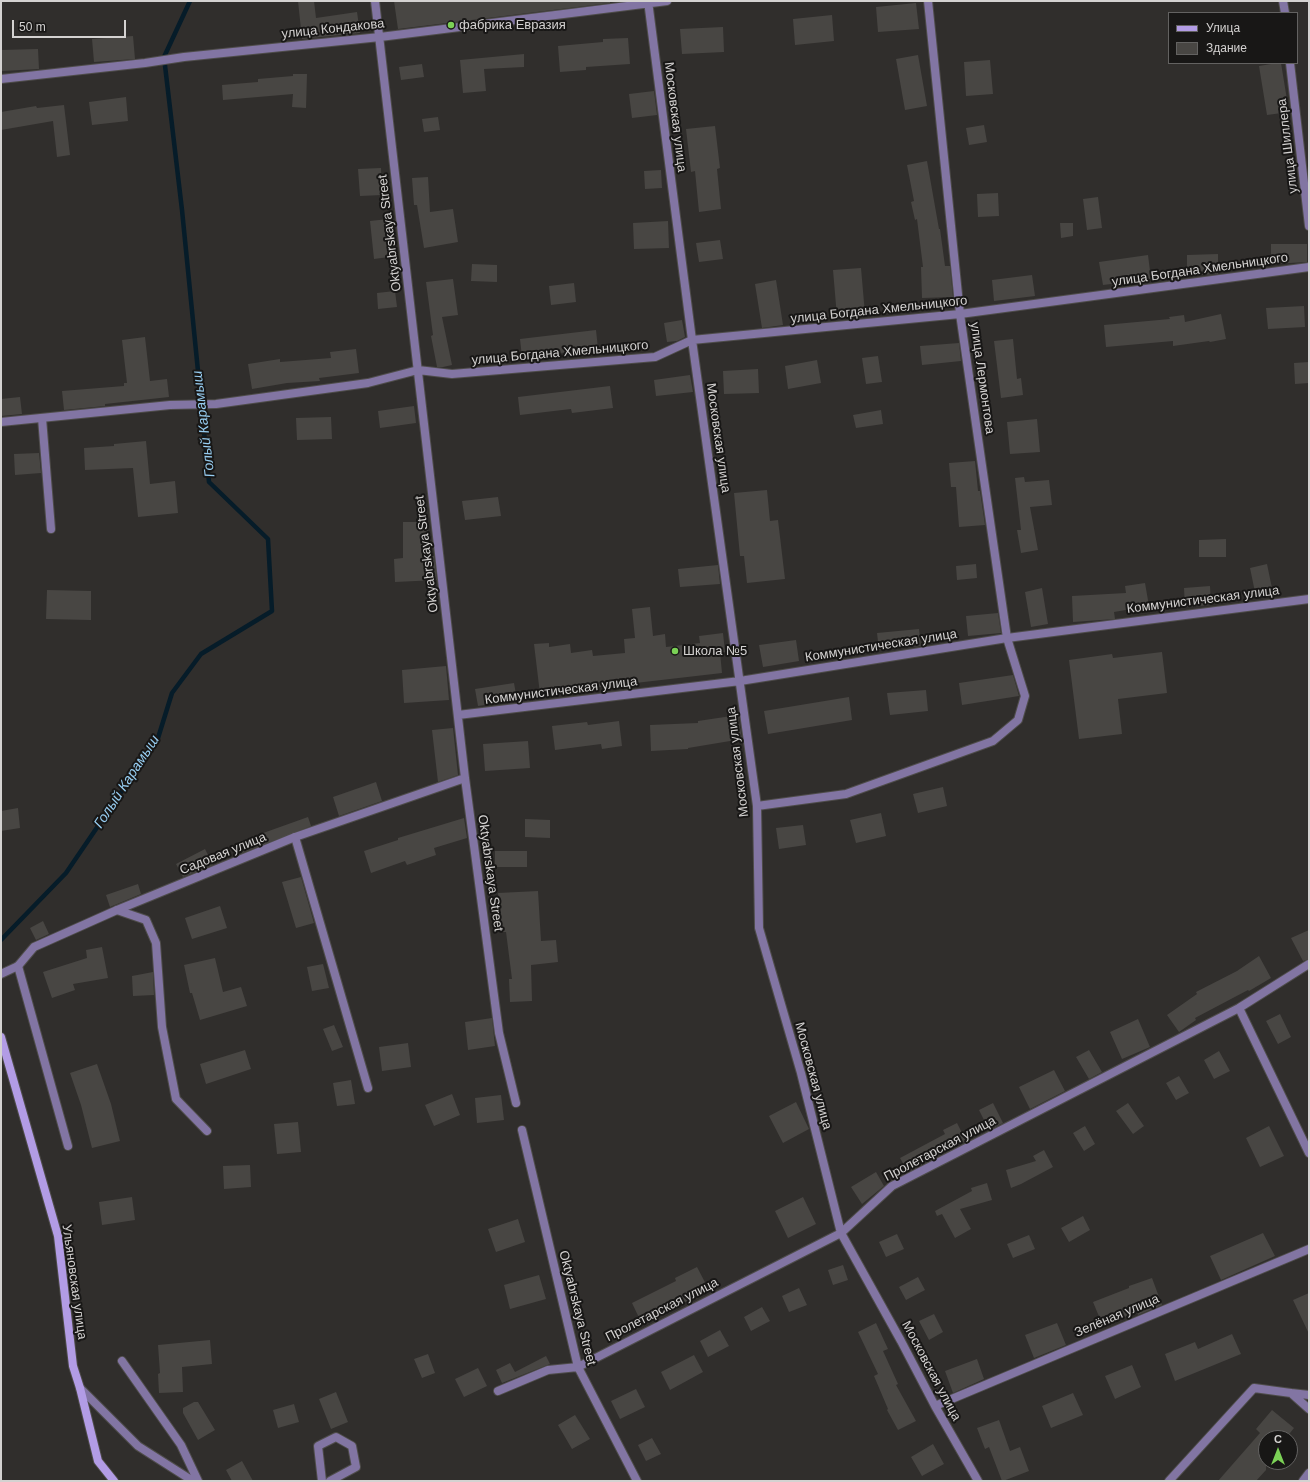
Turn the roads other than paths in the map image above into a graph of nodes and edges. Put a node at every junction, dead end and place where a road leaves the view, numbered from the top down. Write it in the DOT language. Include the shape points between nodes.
graph roads {
  1 [pos="375,1"];
  2 [pos="667,1"];
  3 [pos="928,1"];
  4 [pos="1283,1"];
  5 [pos="648,2"];
  6 [pos="1285,12"];
  7 [pos="380,37"];
  8 [pos="1290,64"];
  9 [pos="1,79"];
  10 [pos="1309,226"];
  11 [pos="1309,267"];
  12 [pos="960,314"];
  13 [pos="692,340"];
  14 [pos="418,370"];
  15 [pos="42,418"];
  16 [pos="1,422"];
  17 [pos="51,529"];
  18 [pos="1309,599"];
  19 [pos="1007,638"];
  20 [pos="740,682"];
  21 [pos="458,715"];
  22 [pos="465,778"];
  23 [pos="757,806"];
  24 [pos="295,837"];
  25 [pos="117,910"];
  26 [pos="1309,964"];
  27 [pos="18,966"];
  28 [pos="1,974"];
  29 [pos="1238,1008"];
  30 [pos="1,1037"];
  31 [pos="368,1088"];
  32 [pos="516,1103"];
  33 [pos="522,1130"];
  34 [pos="207,1131"];
  35 [pos="68,1146"];
  36 [pos="1309,1153"];
  37 [pos="841,1232"];
  38 [pos="1309,1249"];
  39 [pos="122,1361"];
  40 [pos="578,1367"];
  41 [pos="80,1388"];
  42 [pos="498,1391"];
  43 [pos="1291,1393"];
  44 [pos="1309,1395"];
  45 [pos="935,1406"];
  46 [pos="1309,1409"];
  47 [pos="1309,1473"];
  48 [pos="114,1481"];
  49 [pos="193,1481"];
  50 [pos="198,1481"];
  51 [pos="322,1481"];
  52 [pos="330,1481"];
  53 [pos="637,1481"];
  54 [pos="978,1481"];
  55 [pos="1169,1481"];
  56 [pos="1303,1481"];
  1 -- 7 [label="street, Oktyabrskaya Street"];
  2 -- 5 [label="street, улица Кондакова"];
  3 -- 12 [label="street, улица Лермонтова"];
  4 -- 6 [label="street"];
  5 -- 7 [label="street, улица Кондакова"];
  5 -- 13 [label="street, Московская улица"];
  7 -- 9 [label="street, улица Кондакова" via="184,56 145,63"];
  7 -- 14 [label="street, Oktyabrskaya Street"];
  8 -- 10 [label="street, улица Шиллера"];
  11 -- 12 [label="street, улица Богдана Хмельницкого"];
  12 -- 13 [label="street, улица Богдана Хмельницкого"];
  12 -- 19 [label="street, улица Лермонтова"];
  13 -- 14 [label="street, улица Богдана Хмельницкого" via="655,357 452,374"];
  13 -- 20 [label="street, Московская улица"];
  14 -- 15 [label="street, улица Богдана Хмельницкого" via="368,383 216,404 170,405"];
  14 -- 21 [label="street, Oktyabrskaya Street"];
  15 -- 16 [label="street, улица Богдана Хмельницкого"];
  15 -- 17 [label="street"];
  18 -- 19 [label="street, Коммунистическая улица"];
  19 -- 20 [label="street, Коммунистическая улица"];
  19 -- 23 [label="street, улица Лермонтова" via="1025,696 1018,720 993,741 846,794"];
  20 -- 21 [label="street, Коммунистическая улица"];
  20 -- 23 [label="street, Московская улица"];
  21 -- 22 [label="street, Oktyabrskaya Street"];
  22 -- 24 [label="street, Садовая улица"];
  22 -- 32 [label="street, Oktyabrskaya Street" via="499,1033"];
  23 -- 37 [label="street, Московская улица" via="759,928 801,1073"];
  24 -- 25 [label="street, Садовая улица"];
  24 -- 31 [label="street"];
  25 -- 27 [label="street, Садовая улица" via="34,947"];
  25 -- 34 [label="street" via="146,920 156,943 162,1027 176,1099"];
  26 -- 29 [label="street, Пролетарская улица"];
  27 -- 28 [label="street, Садовая улица"];
  27 -- 35 [label="street"];
  29 -- 36 [label="street"];
  29 -- 37 [label="street, Пролетарская улица" via="892,1186"];
  30 -- 41 [label="street, Ульяновская улица" via="58,1236 73,1366"];
  33 -- 40 [label="street, Oktyabrskaya Street"];
  37 -- 40 [label="street, Пролетарская улица"];
  37 -- 45 [label="street, Московская улица"];
  38 -- 45 [label="street, Зелёная улица"];
  39 -- 50 [label="street" via="181,1445"];
  40 -- 42 [label="street, Пролетарская улица" via="548,1370"];
  40 -- 53 [label="street, Oktyabrskaya Street"];
  41 -- 48 [label="street, Ульяновская улица" via="98,1461"];
  41 -- 49 [label="street" via="138,1446"];
  43 -- 44 [label="street"];
  43 -- 46 [label="street"];
  43 -- 55 [label="street" via="1254,1388"];
  45 -- 54 [label="street, Московская улица"];
  47 -- 56 [label="street"];
  51 -- 52 [label="street" via="318,1446 336,1436 352,1446 356,1467"];
}
